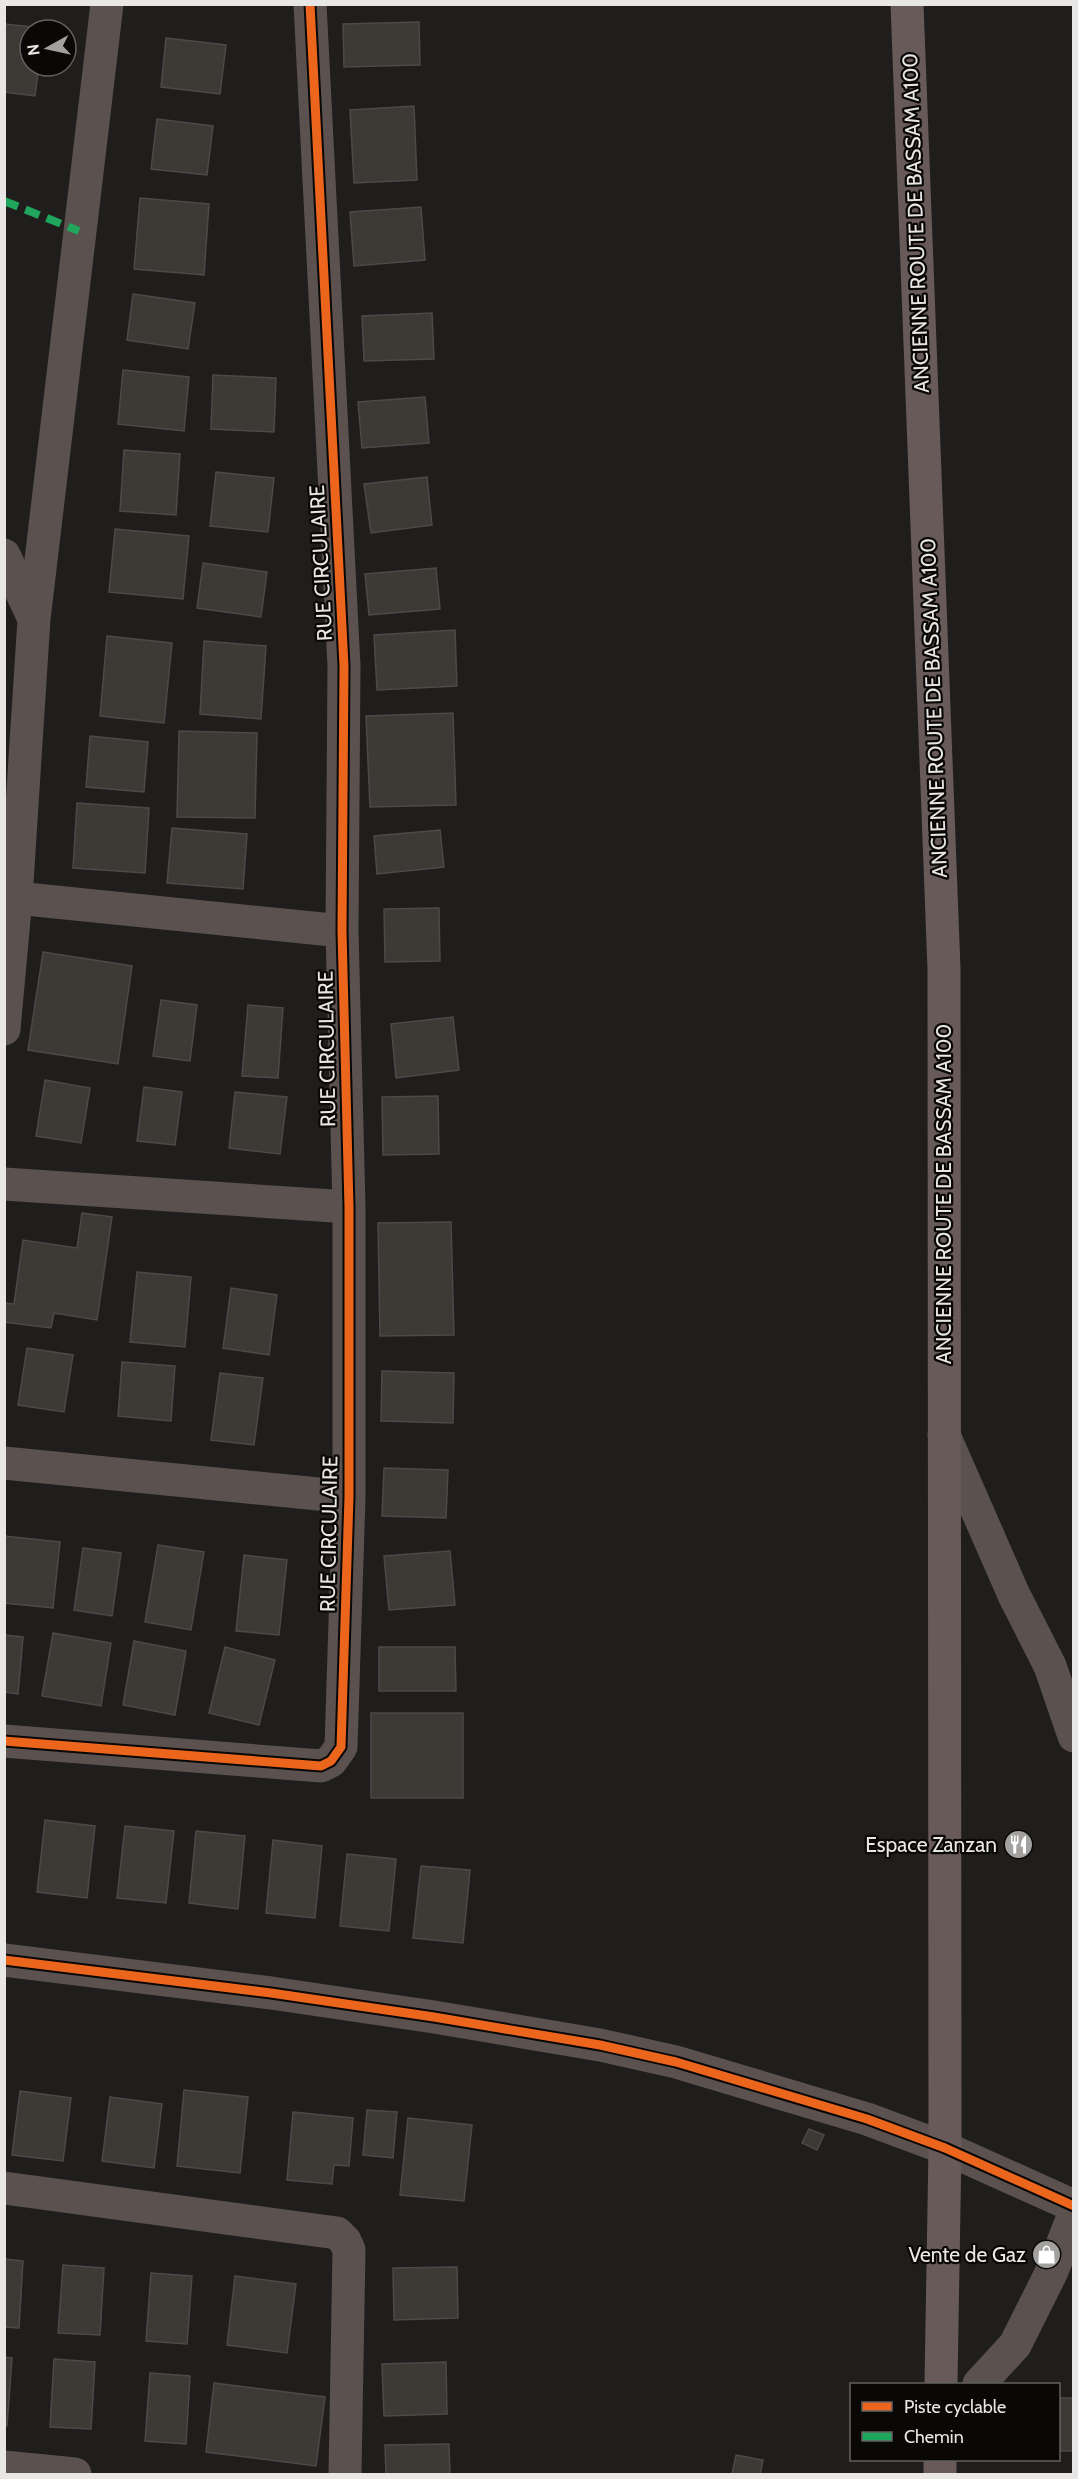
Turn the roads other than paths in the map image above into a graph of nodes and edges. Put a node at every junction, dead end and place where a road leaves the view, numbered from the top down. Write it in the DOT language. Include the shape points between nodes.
graph roads {
  1 [pos="107,4"];
  2 [pos="310,4"];
  3 [pos="907,4"];
  4 [pos="4,555"];
  5 [pos="34,619"];
  6 [pos="16,898"];
  7 [pos="342,931"];
  8 [pos="4,1029"];
  9 [pos="4,1184"];
  10 [pos="349,1207"];
  11 [pos="944,1435"];
  12 [pos="4,1463"];
  13 [pos="349,1497"];
  14 [pos="1074,1736"];
  15 [pos="4,1741"];
  16 [pos="4,1960"];
  17 [pos="945,2148"];
  18 [pos="4,2187"];
  19 [pos="1074,2206"];
  20 [pos="1074,2214"];
  21 [pos="941,2383"];
  22 [pos="980,2383"];
  23 [pos="4,2466"];
  24 [pos="75,2475"];
  25 [pos="345,2475"];
  1 -- 5 [label="street"];
  2 -- 7 [label="street, RUE CIRCULAIRE" via="344,666"];
  3 -- 11 [label="main road, ANCIENNE ROUTE DE BASSAM A100" via="944,969"];
  4 -- 5 [label="street"];
  5 -- 6 [label="street"];
  6 -- 7 [label="street"];
  6 -- 8 [label="street"];
  7 -- 10 [label="street, RUE CIRCULAIRE"];
  9 -- 10 [label="street"];
  10 -- 13 [label="street, RUE CIRCULAIRE"];
  11 -- 14 [label="street" via="1014,1595 1050,1666"];
  11 -- 17 [label="main road, ANCIENNE ROUTE DE BASSAM A100"];
  12 -- 13 [label="street"];
  13 -- 15 [label="street, RUE CIRCULAIRE" via="341,1747 331,1761 321,1766"];
  16 -- 17 [label="street" via="272,1993 600,2045 771,2089"];
  17 -- 19 [label="street"];
  17 -- 21 [label="main road, ANCIENNE ROUTE DE BASSAM A100"];
  18 -- 25 [label="street" via="337,2233 349,2250"];
  20 -- 22 [label="street" via="1052,2271 1015,2345"];
  23 -- 24 [label="street"];
}
